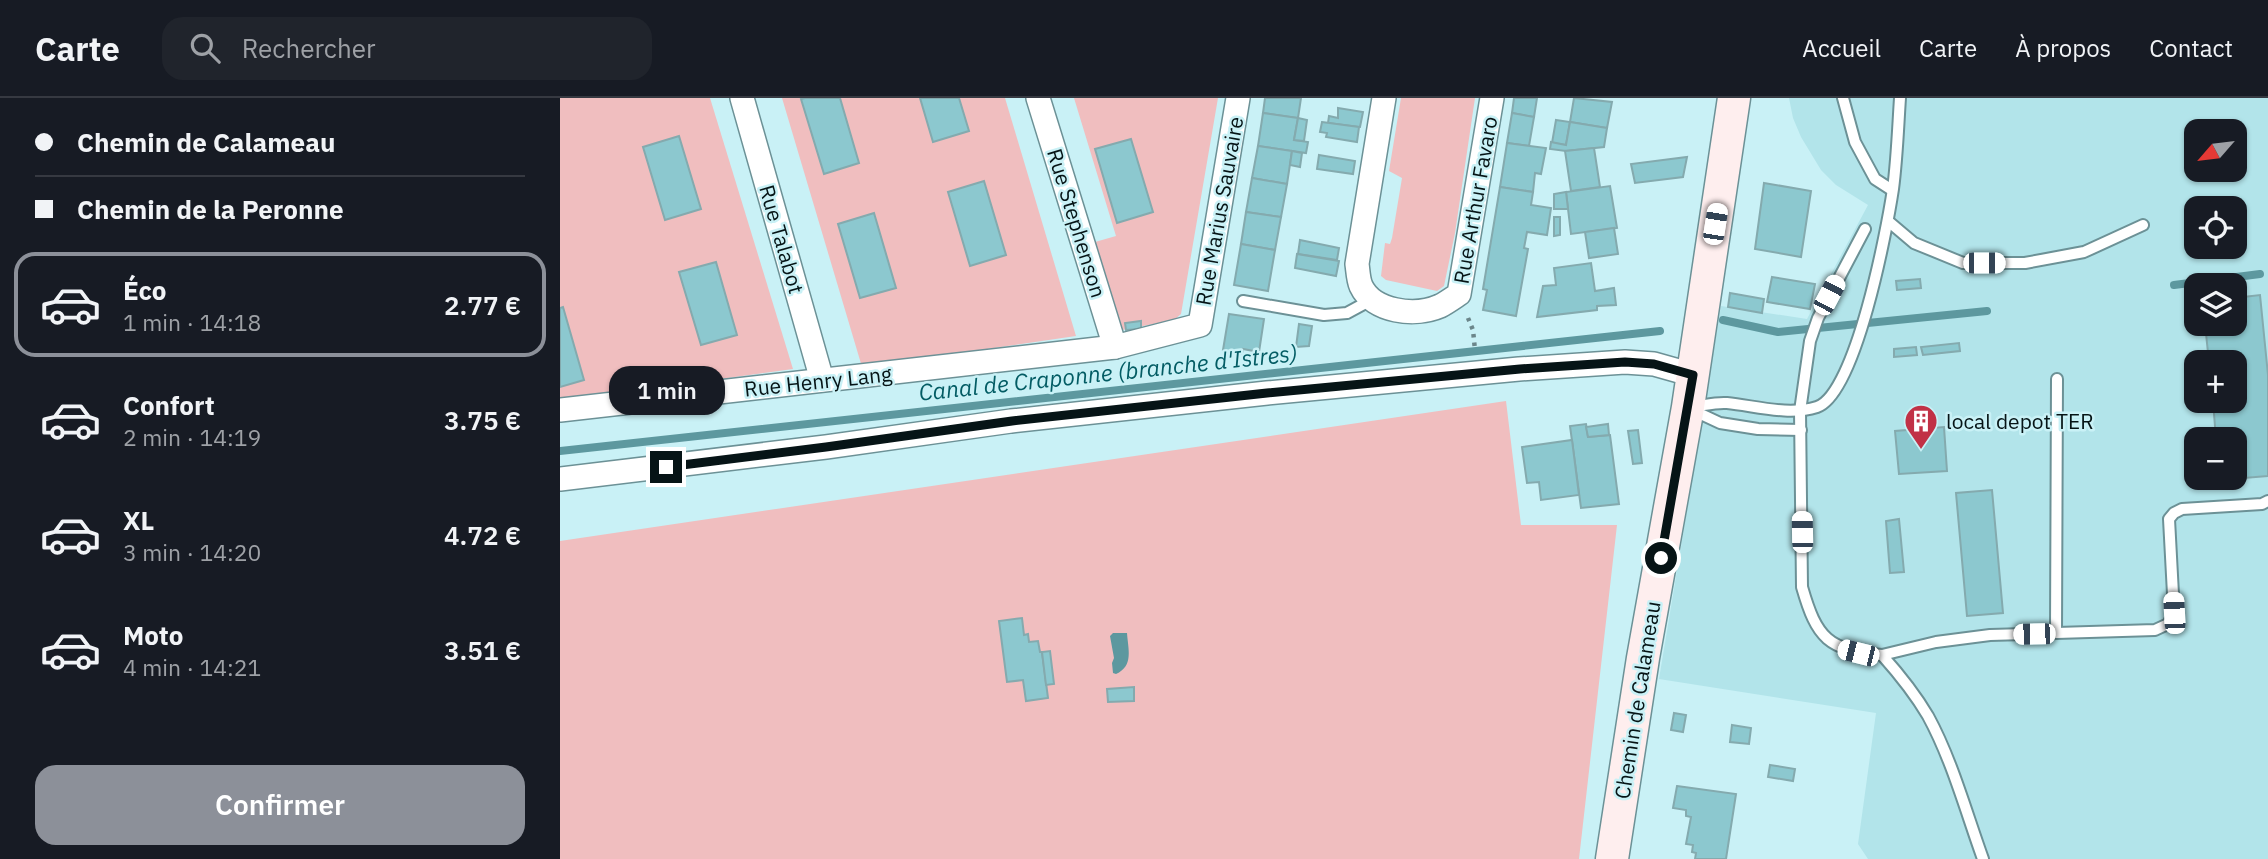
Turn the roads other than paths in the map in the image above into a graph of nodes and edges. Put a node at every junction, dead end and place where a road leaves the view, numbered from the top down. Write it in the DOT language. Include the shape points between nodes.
graph roads {
  1 [pos="742,98"];
  2 [pos="1038,98"];
  3 [pos="1238,98"];
  4 [pos="1384,98"];
  5 [pos="1492,98"];
  6 [pos="1734,98"];
  7 [pos="1843,98"];
  8 [pos="1900,98"];
  9 [pos="1892,190"];
  10 [pos="1888,221"];
  11 [pos="2143,225"];
  12 [pos="1865,229"];
  13 [pos="1371,300"];
  14 [pos="1244,301"];
  15 [pos="1199,324"];
  16 [pos="1115,348"];
  17 [pos="1693,375"];
  18 [pos="2057,379"];
  19 [pos="822,380"];
  20 [pos="1688,407"];
  21 [pos="560,410"];
  22 [pos="1800,411"];
  23 [pos="1801,430"];
  24 [pos="560,479"];
  25 [pos="2268,501"];
  26 [pos="2056,633"];
  27 [pos="1882,655"];
  28 [pos="1612,859"];
  29 [pos="1983,859"];
  1 -- 19 [label="street, Rue Talabot"];
  2 -- 16 [label="street, Rue Stephenson"];
  3 -- 15 [label="street, Rue Marius Sauvaire"];
  4 -- 13 [label="street" via="1357,264 1360,285"];
  5 -- 13 [label="street, Rue Arthur Favaro" via="1459,294 1438,307 1412,311"];
  6 -- 17 [label="main road, Chemin de Calameau"];
  7 -- 9 [label="lane" via="1855,142 1875,179"];
  8 -- 9 [label="lane"];
  9 -- 10 [label="lane"];
  10 -- 11 [label="lane" via="1914,243 1963,263 2025,263 2084,252"];
  10 -- 22 [label="lane" via="1866,313 1842,380 1821,406"];
  12 -- 22 [label="lane" via="1818,318"];
  13 -- 14 [label="lane" via="1347,313 1324,315"];
  15 -- 16 [label="street, Rue Henry Lang"];
  16 -- 19 [label="street, Rue Henry Lang"];
  17 -- 20 [label="main road, Chemin de Calameau"];
  17 -- 24 [label="street" via="1625,362 1488,372 1012,421"];
  18 -- 26 [label="lane"];
  19 -- 21 [label="street, Rue Henry Lang"];
  20 -- 22 [label="lane" via="1724,403"];
  20 -- 23 [label="lane" via="1720,423"];
  20 -- 28 [label="main road, Chemin de Calameau"];
  22 -- 23 [label="lane"];
  23 -- 27 [label="lane" via="1802,587 1810,613 1823,635 1839,648"];
  25 -- 26 [label="lane" via="2182,509 2169,519 2174,613 2168,624 2155,630"];
  26 -- 27 [label="lane" via="1990,635"];
  27 -- 29 [label="lane" via="1928,717"];
}
